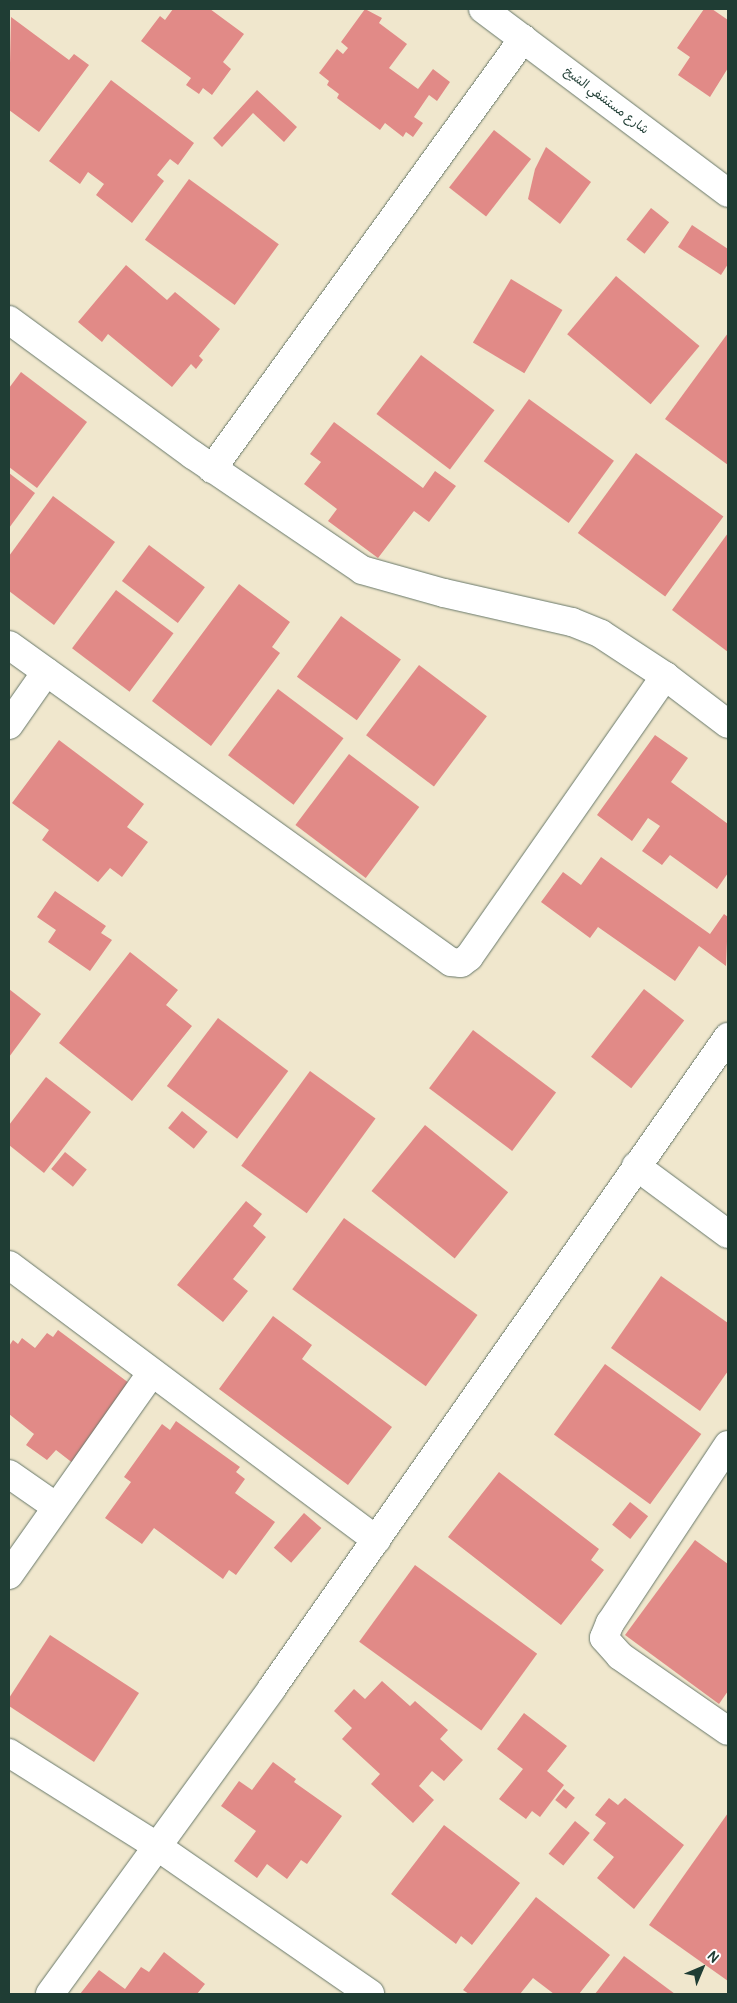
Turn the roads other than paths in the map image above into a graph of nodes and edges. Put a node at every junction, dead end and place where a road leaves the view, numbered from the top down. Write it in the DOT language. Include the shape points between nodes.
graph roads {
  1 [pos="483,9"];
  2 [pos="523,39"];
  3 [pos="728,193"];
  4 [pos="9,320"];
  5 [pos="212,469"];
  6 [pos="9,645"];
  7 [pos="46,672"];
  8 [pos="665,676"];
  9 [pos="728,724"];
  10 [pos="9,725"];
  11 [pos="728,1037"];
  12 [pos="636,1166"];
  13 [pos="728,1234"];
  14 [pos="9,1265"];
  15 [pos="152,1372"];
  16 [pos="728,1445"];
  17 [pos="9,1474"];
  18 [pos="55,1506"];
  19 [pos="376,1540"];
  20 [pos="9,1575"];
  21 [pos="728,1731"];
  22 [pos="9,1753"];
  23 [pos="158,1847"];
  24 [pos="50,1994"];
  25 [pos="370,1994"];
  1 -- 2 [label="street, شارع مستشفي الشيخ"];
  2 -- 3 [label="street, شارع مستشفي الشيخ"];
  2 -- 5 [label="street"];
  4 -- 5 [label="street"];
  5 -- 8 [label="street" via="362,570 390,580 572,622 601,634"];
  6 -- 7 [label="street"];
  7 -- 8 [label="street" via="451,962 460,963 469,957"];
  7 -- 10 [label="street"];
  8 -- 9 [label="street"];
  11 -- 12 [label="street"];
  12 -- 13 [label="street"];
  12 -- 19 [label="street"];
  14 -- 15 [label="street"];
  15 -- 18 [label="street"];
  15 -- 19 [label="street"];
  16 -- 21 [label="street" via="610,1623 604,1638 620,1656"];
  17 -- 18 [label="street"];
  18 -- 20 [label="street"];
  19 -- 23 [label="street"];
  22 -- 23 [label="street"];
  23 -- 24 [label="street"];
  23 -- 25 [label="street"];
}
